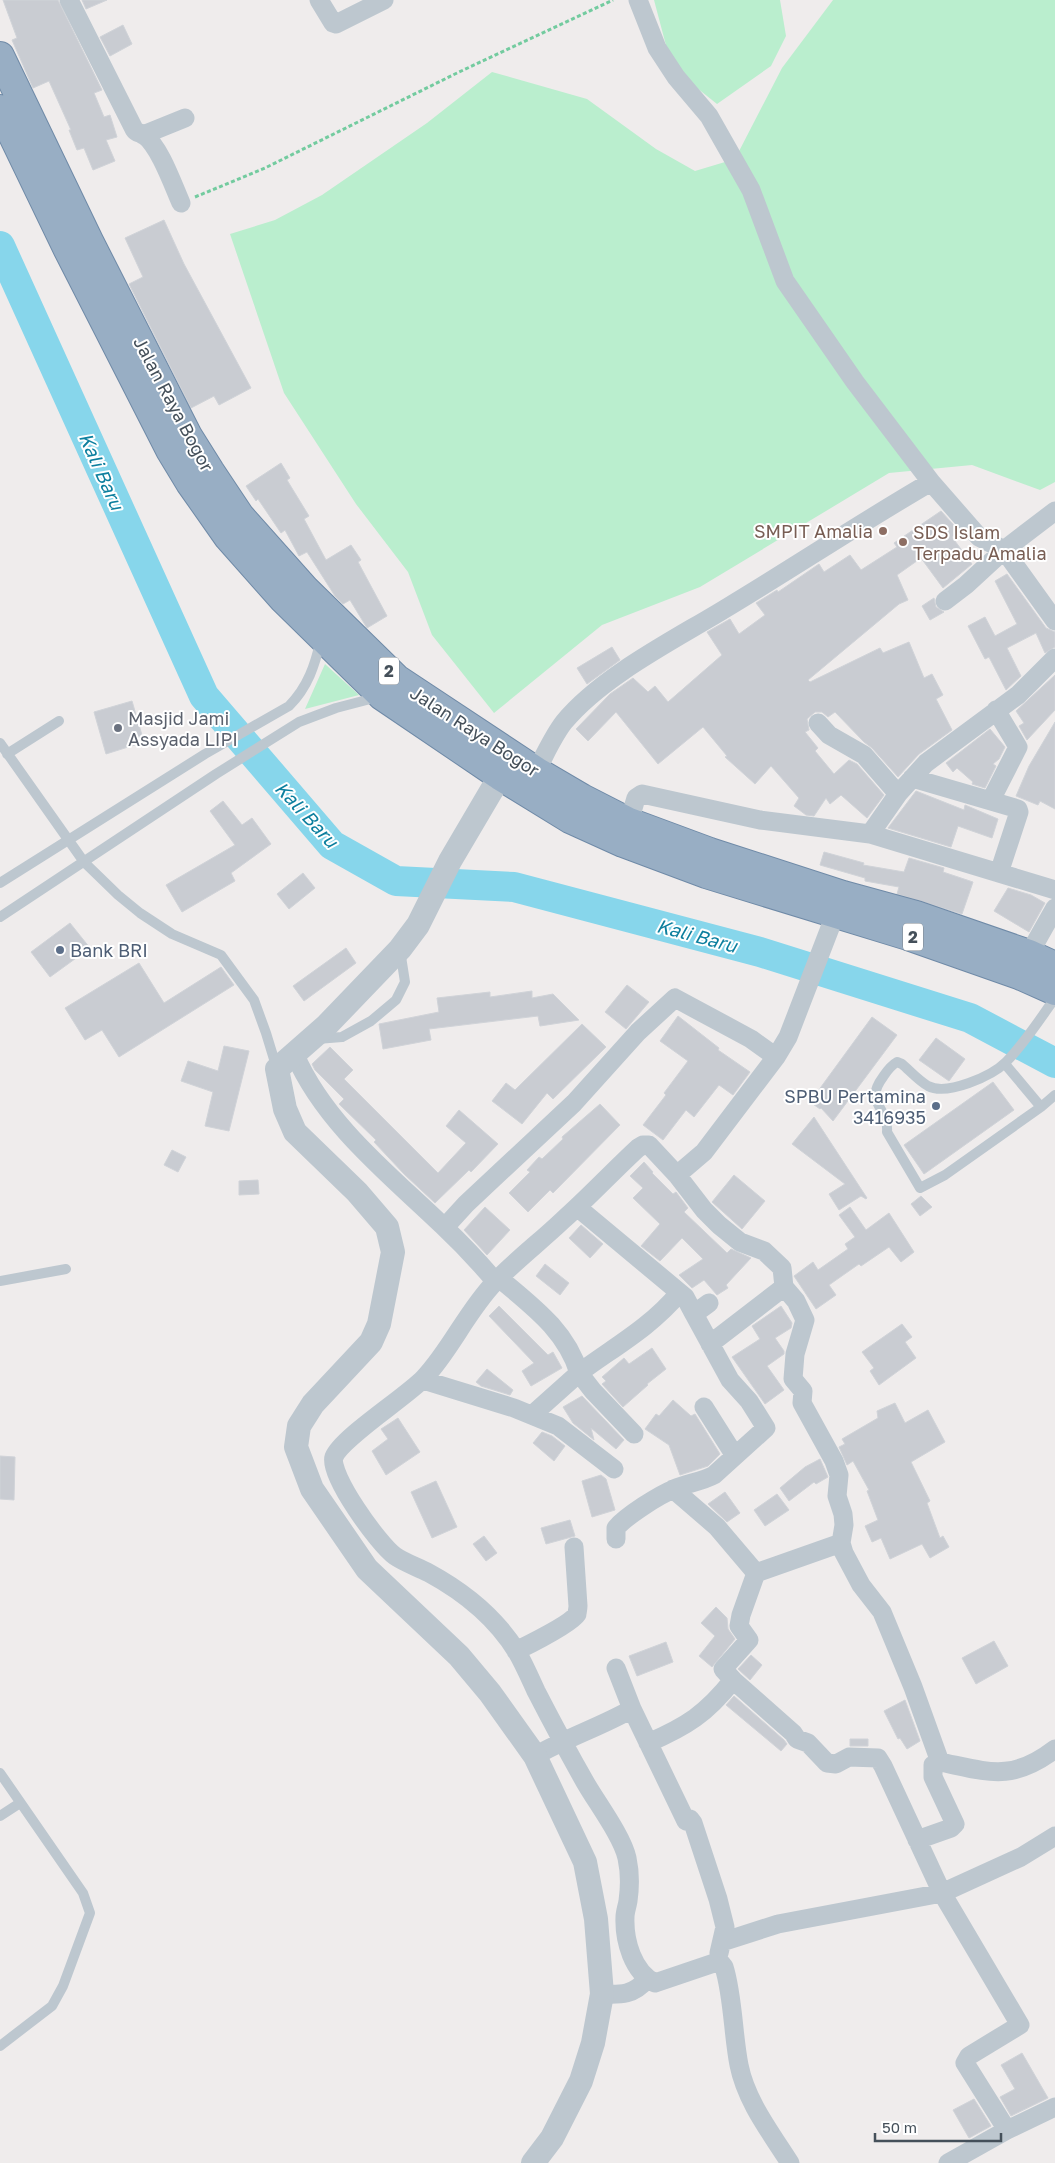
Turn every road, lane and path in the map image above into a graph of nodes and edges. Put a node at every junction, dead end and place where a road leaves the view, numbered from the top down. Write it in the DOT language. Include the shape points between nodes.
graph roads {
  1 [pos="69,0"];
  2 [pos="319,0"];
  3 [pos="384,0"];
  4 [pos="613,0"];
  5 [pos="638,0"];
  6 [pos="0,56"];
  7 [pos="0,109"];
  8 [pos="186,118"];
  9 [pos="143,135"];
  10 [pos="181,203"];
  11 [pos="931,482"];
  12 [pos="1055,511"];
  13 [pos="1004,550"];
  14 [pos="945,600"];
  15 [pos="1055,620"];
  16 [pos="321,638"];
  17 [pos="1055,658"];
  18 [pos="382,696"];
  19 [pos="289,706"];
  20 [pos="996,710"];
  21 [pos="60,721"];
  22 [pos="299,722"];
  23 [pos="818,723"];
  24 [pos="0,744"];
  25 [pos="7,754"];
  26 [pos="536,771"];
  27 [pos="500,776"];
  28 [pos="912,778"];
  29 [pos="898,794"];
  30 [pos="991,800"];
  31 [pos="629,822"];
  32 [pos="870,834"];
  33 [pos="68,840"];
  34 [pos="84,862"];
  35 [pos="999,873"];
  36 [pos="0,883"];
  37 [pos="1055,890"];
  38 [pos="840,904"];
  39 [pos="1055,908"];
  40 [pos="0,917"];
  41 [pos="400,949"];
  42 [pos="1029,954"];
  43 [pos="1055,966"];
  44 [pos="1053,998"];
  45 [pos="294,1055"];
  46 [pos="776,1057"];
  47 [pos="1008,1060"];
  48 [pos="1053,1097"];
  49 [pos="1041,1107"];
  50 [pos="678,1175"];
  51 [pos="577,1207"];
  52 [pos="445,1227"];
  53 [pos="66,1269"];
  54 [pos="497,1280"];
  55 [pos="0,1281"];
  56 [pos="784,1287"];
  57 [pos="679,1293"];
  58 [pos="710,1344"];
  59 [pos="579,1373"];
  60 [pos="423,1380"];
  61 [pos="704,1407"];
  62 [pos="532,1415"];
  63 [pos="634,1434"];
  64 [pos="736,1456"];
  65 [pos="614,1469"];
  66 [pos="673,1489"];
  67 [pos="616,1539"];
  68 [pos="842,1543"];
  69 [pos="574,1547"];
  70 [pos="756,1573"];
  71 [pos="516,1651"];
  72 [pos="616,1668"];
  73 [pos="733,1680"];
  74 [pos="632,1710"];
  75 [pos="562,1741"];
  76 [pos="648,1743"];
  77 [pos="1055,1749"];
  78 [pos="535,1756"];
  79 [pos="940,1762"];
  80 [pos="0,1773"];
  81 [pos="20,1803"];
  82 [pos="0,1816"];
  83 [pos="1055,1836"];
  84 [pos="917,1840"];
  85 [pos="942,1893"];
  86 [pos="722,1942"];
  87 [pos="718,1962"];
  88 [pos="648,1979"];
  89 [pos="602,1994"];
  90 [pos="0,2046"];
  91 [pos="1055,2107"];
  92 [pos="1007,2130"];
  93 [pos="532,2163"];
  94 [pos="790,2163"];
  95 [pos="948,2163"];
  1 -- 9 [label="street" via="134,129"];
  2 -- 3 [label="street" via="336,24"];
  4 -- 10 [label="path" via="456,73 265,168"];
  5 -- 11 [label="street" via="656,48 709,116 751,190 785,281 855,382"];
  6 -- 26 [label="highway, Jalan Raya Bogor / 2" via="188,436 240,516 305,589 397,679"];
  7 -- 16 [label="highway, Jalan Raya Bogor / 2" via="68,250 190,483 228,537"];
  8 -- 9 [label="street"];
  9 -- 10 [label="street" via="163,161"];
  11 -- 13 [label="street" via="978,538"];
  11 -- 26 [label="street" via="869,517 825,548 634,665 591,696 564,723"];
  12 -- 13 [label="street"];
  13 -- 14 [label="street" via="966,586"];
  13 -- 15 [label="street"];
  16 -- 18 [label="highway, Jalan Raya Bogor / 2"];
  16 -- 19 [label="lane" via="310,677"];
  17 -- 20 [label="street" via="1018,695"];
  18 -- 22 [label="lane"];
  18 -- 27 [label="highway, Jalan Raya Bogor / 2"];
  19 -- 22 [label="lane"];
  19 -- 33 [label="lane" via="205,754"];
  20 -- 28 [label="street" via="926,763"];
  20 -- 30 [label="street" via="1018,747"];
  21 -- 25 [label="lane"];
  22 -- 34 [label="lane"];
  23 -- 29 [label="street" via="829,735 864,755"];
  24 -- 25 [label="lane"];
  25 -- 33 [label="lane"];
  26 -- 31 [label="highway, Jalan Raya Bogor / 2"];
  27 -- 38 [label="highway, Jalan Raya Bogor / 2" via="570,819 623,843 706,874"];
  27 -- 41 [label="street" via="450,861 418,925"];
  28 -- 29 [label="street"];
  28 -- 30 [label="street"];
  29 -- 32 [label="street"];
  30 -- 35 [label="street" via="1019,812"];
  31 -- 32 [label="street" via="636,798 642,794 760,820"];
  31 -- 38 [label="highway, Jalan Raya Bogor / 2"];
  32 -- 35 [label="street"];
  33 -- 34 [label="lane"];
  33 -- 36 [label="lane"];
  34 -- 40 [label="lane"];
  34 -- 45 [label="lane" via="140,913 172,934 221,955"];
  35 -- 37 [label="street"];
  38 -- 42 [label="highway, Jalan Raya Bogor / 2" via="916,915"];
  38 -- 44 [label="highway, Jalan Raya Bogor / 2" via="908,936 1019,975"];
  38 -- 46 [label="street" via="788,1037"];
  39 -- 42 [label="street"];
  41 -- 45 [label="street"];
  41 -- 45 [label="lane" via="405,982 396,1000 371,1021 342,1037"];
  42 -- 43 [label="highway, Jalan Raya Bogor / 2"];
  44 -- 47 [label="lane"];
  45 -- 52 [label="street" via="324,1105 383,1169"];
  45 -- 78 [label="street" via="285,1109 295,1132 357,1192 387,1227 393,1252 380,1324 371,1342 313,1404 299,1426 296,1446 312,1488 367,1569 459,1656"];
  46 -- 50 [label="street" via="704,1152"];
  46 -- 52 [label="street" via="751,1039 676,998 638,1032 574,1103"];
  47 -- 49 [label="lane"];
  47 -- 49 [label="lane" via="977,1080 940,1089 928,1086 897,1062 874,1088 887,1126 886,1132 920,1188 945,1175"];
  48 -- 49 [label="lane"];
  50 -- 51 [label="street" via="649,1145 643,1145"];
  50 -- 56 [label="street" via="719,1226 740,1242 764,1251 782,1268"];
  51 -- 54 [label="street"];
  51 -- 57 [label="street"];
  52 -- 54 [label="street"];
  53 -- 55 [label="lane"];
  54 -- 59 [label="street" via="556,1329 574,1355"];
  54 -- 60 [label="street"];
  56 -- 58 [label="street"];
  56 -- 68 [label="street" via="806,1320 795,1354 793,1379 802,1391 802,1404 839,1475 837,1496 844,1525"];
  57 -- 58 [label="street" via="702,1309"];
  57 -- 59 [label="street" via="647,1326"];
  58 -- 64 [label="street" via="730,1380 749,1401 766,1428"];
  59 -- 62 [label="street"];
  59 -- 63 [label="street"];
  60 -- 62 [label="street"];
  60 -- 71 [label="street" via="342,1446 333,1464 364,1521 384,1547 395,1557 448,1584 472,1602 490,1617"];
  61 -- 64 [label="street"];
  62 -- 65 [label="street" via="558,1426"];
  64 -- 66 [label="street" via="706,1479"];
  66 -- 67 [label="street" via="620,1523 616,1528"];
  66 -- 70 [label="street" via="717,1527"];
  68 -- 70 [label="street"];
  68 -- 79 [label="street" via="860,1585 882,1612"];
  69 -- 71 [label="street" via="577,1614"];
  70 -- 73 [label="street" via="739,1626 750,1640 723,1669"];
  71 -- 75 [label="street"];
  72 -- 74 [label="street"];
  73 -- 76 [label="street" via="714,1704 697,1718"];
  73 -- 84 [label="street" via="796,1739 808,1743 828,1763 836,1764 850,1757 878,1758"];
  74 -- 75 [label="street"];
  74 -- 76 [label="street"];
  75 -- 78 [label="street"];
  75 -- 88 [label="street" via="625,1851 629,1876 625,1917 628,1941 636,1964"];
  76 -- 86 [label="street" via="686,1821 690,1819 693,1824 725,1927"];
  77 -- 79 [label="street" via="1024,1768 996,1773"];
  78 -- 89 [label="street" via="585,1862 596,1919"];
  79 -- 84 [label="street" via="933,1765 932,1773 954,1826"];
  80 -- 81 [label="lane"];
  81 -- 82 [label="lane"];
  81 -- 90 [label="lane" via="83,1893 90,1913 63,1986 52,2006"];
  83 -- 85 [label="street" via="1021,1857"];
  84 -- 85 [label="street"];
  85 -- 86 [label="street" via="778,1924"];
  85 -- 92 [label="street" via="1020,2025 969,2056 965,2063"];
  86 -- 87 [label="street"];
  87 -- 88 [label="street" via="655,1983"];
  87 -- 94 [label="street" via="725,1970 744,2082"];
  88 -- 89 [label="street" via="633,1992"];
  89 -- 93 [label="street" via="594,2043 581,2081 552,2138"];
  91 -- 92 [label="street"];
  92 -- 95 [label="street"];
}
